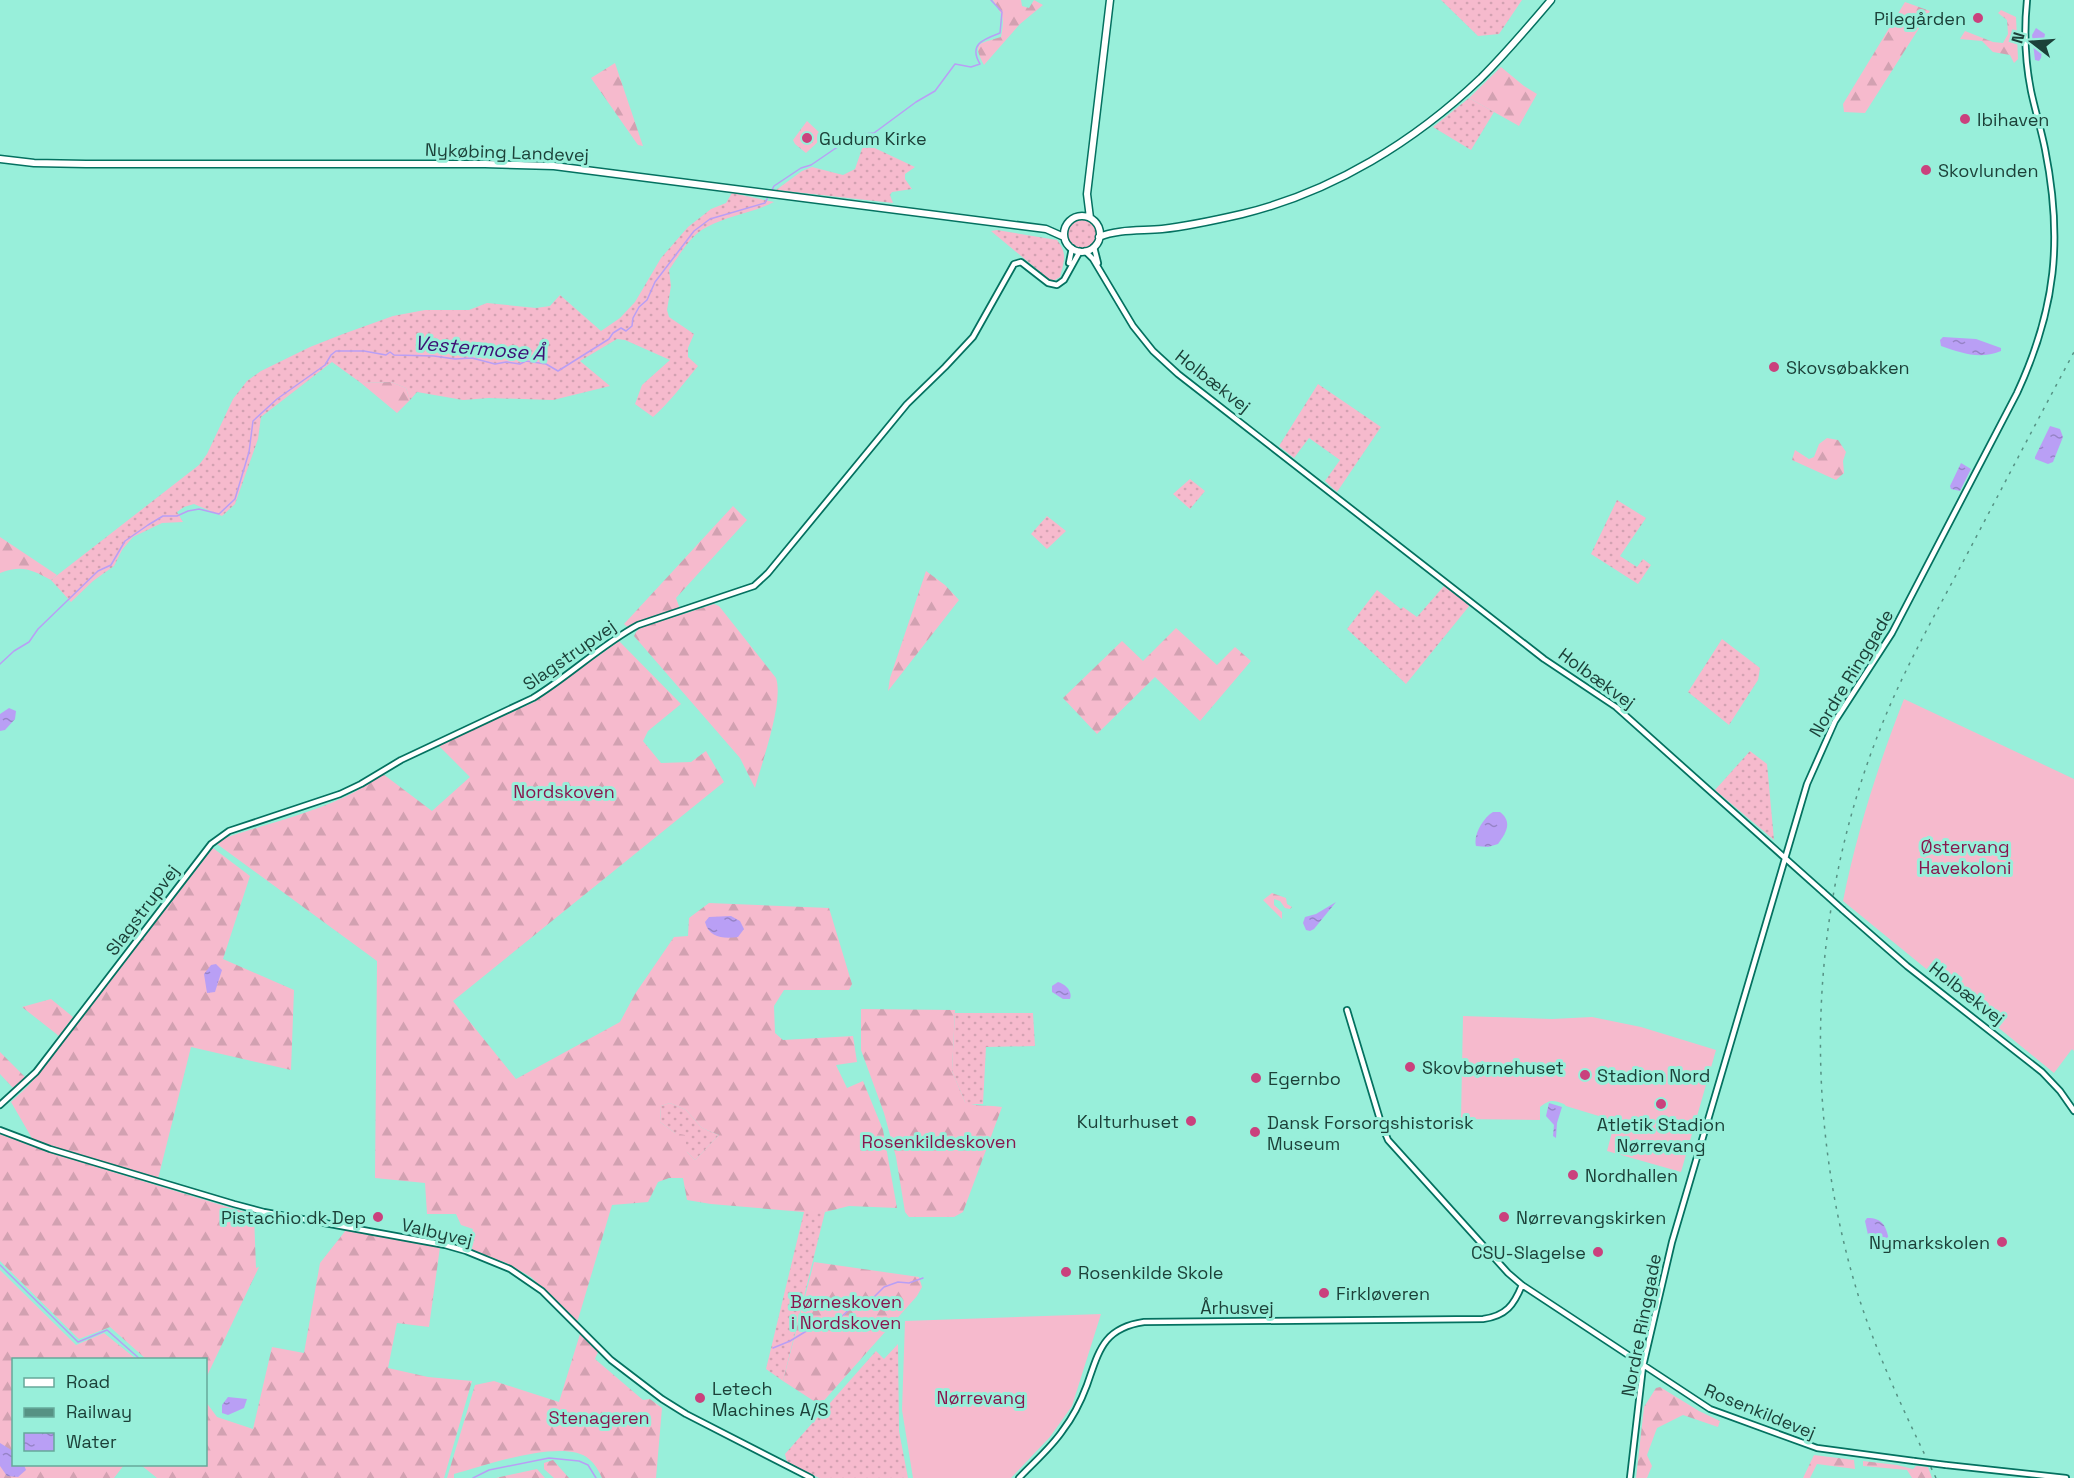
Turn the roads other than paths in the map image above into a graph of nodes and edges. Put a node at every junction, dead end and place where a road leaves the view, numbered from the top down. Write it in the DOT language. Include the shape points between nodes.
graph roads {
  1 [pos="1110,0"];
  2 [pos="1551,0"];
  3 [pos="2027,0"];
  4 [pos="0,159"];
  5 [pos="1087,194"];
  6 [pos="1079,216"];
  7 [pos="1089,218"];
  8 [pos="1065,227"];
  9 [pos="1099,228"];
  10 [pos="1046,229"];
  11 [pos="1124,232"];
  12 [pos="1064,237"];
  13 [pos="1099,237"];
  14 [pos="1094,247"];
  15 [pos="1072,248"];
  16 [pos="1082,251"];
  17 [pos="1102,274"];
  18 [pos="1065,278"];
  19 [pos="1785,858"];
  20 [pos="1347,1010"];
  21 [pos="0,1105"];
  22 [pos="2074,1111"];
  23 [pos="0,1130"];
  24 [pos="1522,1285"];
  25 [pos="1643,1366"];
  26 [pos="811,1478"];
  27 [pos="1019,1478"];
  28 [pos="1630,1478"];
  29 [pos="2066,1478"];
  1 -- 5 [label="main road"];
  2 -- 11 [label="main road" via="1503,55 1452,104 1367,163 1315,189 1249,212 1179,227"];
  3 -- 19 [label="street, Nordre Ringgade" via="2027,65 2054,208 2054,270 2046,318 2030,365 1983,459 1892,633 1826,739 1807,784"];
  4 -- 10 [label="main road, Nykøbing Landevej" via="86,164 535,165"];
  5 -- 6 [label="main road"];
  5 -- 7 [label="main road"];
  6 -- 7 [label="main road"];
  6 -- 8 [label="main road"];
  7 -- 9 [label="main road"];
  8 -- 10 [label="main road, Nykøbing Landevej"];
  8 -- 12 [label="main road"];
  9 -- 11 [label="main road"];
  9 -- 13 [label="main road"];
  10 -- 12 [label="main road, Nykøbing Landevej"];
  11 -- 13 [label="main road"];
  12 -- 15 [label="main road"];
  13 -- 14 [label="main road"];
  14 -- 16 [label="main road"];
  14 -- 17 [label="street, Holbækvej"];
  15 -- 16 [label="main road"];
  15 -- 18 [label="street"];
  16 -- 17 [label="street, Holbækvej" via="1093,259"];
  16 -- 18 [label="street"];
  17 -- 19 [label="street, Holbækvej" via="1133,326 1178,374 1544,659 1610,703"];
  18 -- 21 [label="street, Slagstrupvej" via="1051,284 1021,262 1014,264 972,337 908,404 754,586 638,625 533,698 401,760 340,794 229,831 211,844 36,1072"];
  19 -- 22 [label="street, Holbækvej, bridge" via="1907,966 2042,1072"];
  19 -- 25 [label="street, Nordre Ringgade" via="1681,1205"];
  20 -- 24 [label="street, Rosenkildevej" via="1388,1140"];
  23 -- 26 [label="street, Valbyvej" via="50,1149 234,1204 446,1245 499,1264 530,1281 611,1360 662,1399"];
  24 -- 25 [label="street, Rosenkildevej"];
  24 -- 27 [label="street, Århusvej" via="1513,1305 1493,1318 1144,1322 1125,1327 1101,1347 1064,1430"];
  25 -- 28 [label="street, Nordre Ringgade"];
  25 -- 29 [label="street, Rosenkildevej, bridge" via="1710,1409 1807,1445"];
}
